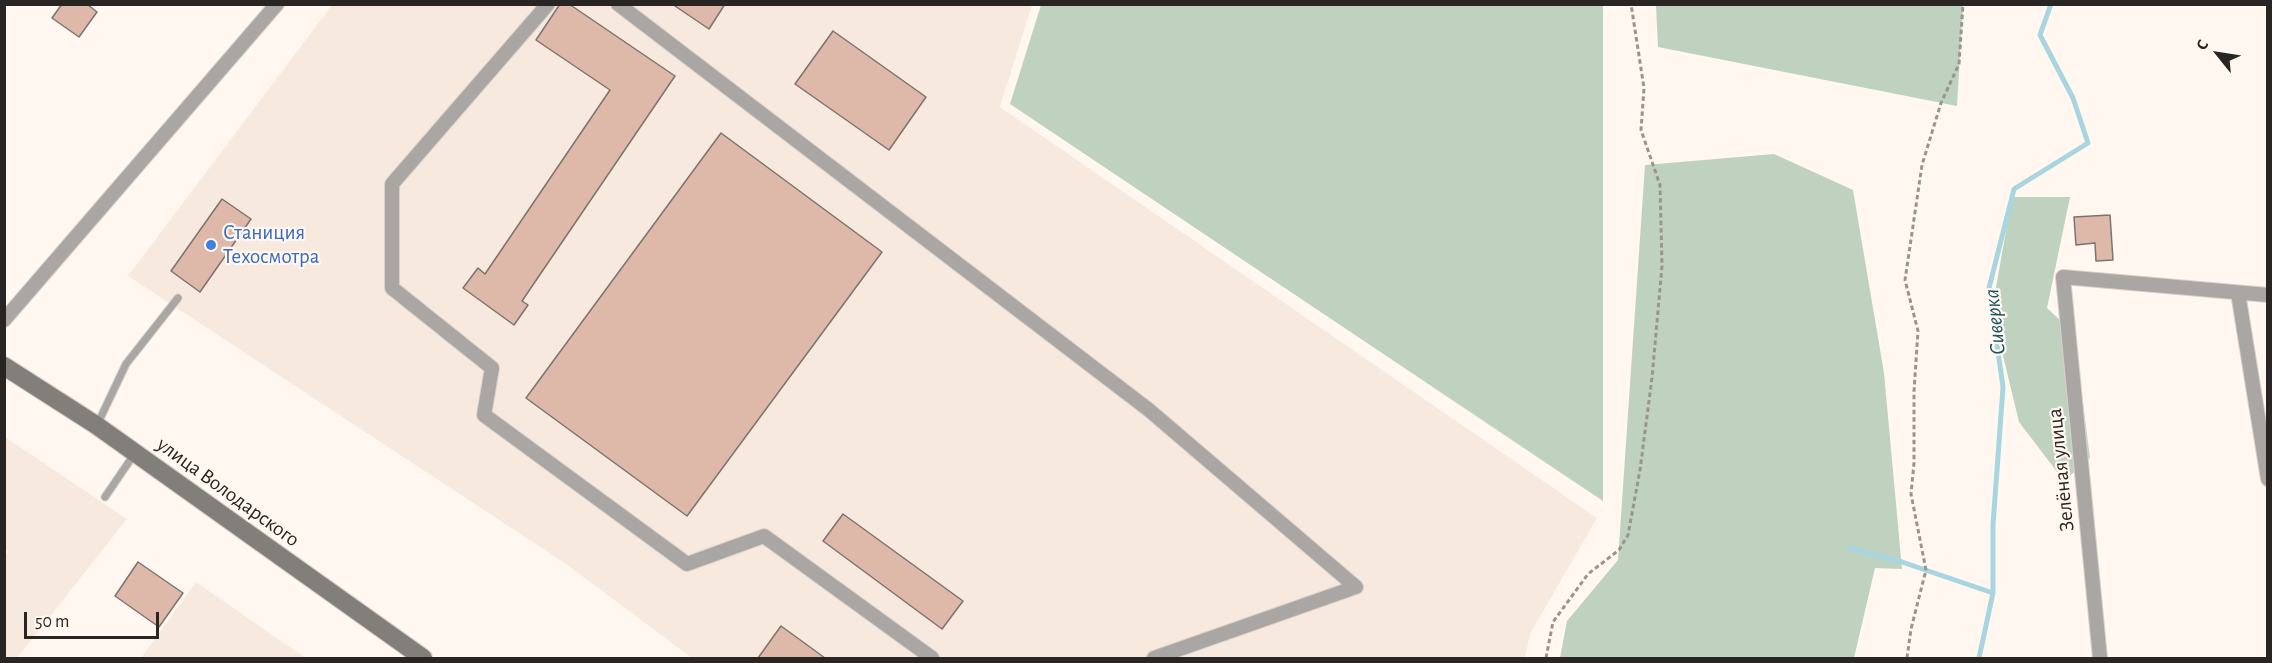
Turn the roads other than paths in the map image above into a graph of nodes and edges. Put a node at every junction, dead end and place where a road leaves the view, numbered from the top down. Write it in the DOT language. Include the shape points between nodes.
graph roads {
  1 [pos="277,4"];
  2 [pos="548,4"];
  3 [pos="618,4"];
  4 [pos="2238,292"];
  5 [pos="2268,295"];
  6 [pos="178,298"];
  7 [pos="4,320"];
  8 [pos="4,366"];
  9 [pos="96,425"];
  10 [pos="135,453"];
  11 [pos="2268,479"];
  12 [pos="105,497"];
  13 [pos="423,658"];
  14 [pos="932,658"];
  15 [pos="1154,658"];
  16 [pos="2100,658"];
  1 -- 7 [label="street"];
  2 -- 14 [label="street" via="392,184 392,288 492,368 484,415 687,564 764,536"];
  3 -- 15 [label="street" via="1149,410 1356,587"];
  4 -- 5 [label="street"];
  4 -- 11 [label="street"];
  4 -- 16 [label="street, Зелёная улица" via="2063,277"];
  6 -- 9 [label="lane" via="126,364"];
  8 -- 9 [label="main road, улица Володарского"];
  9 -- 10 [label="main road, улица Володарского"];
  10 -- 12 [label="lane"];
  10 -- 13 [label="main road, улица Володарского"];
}
